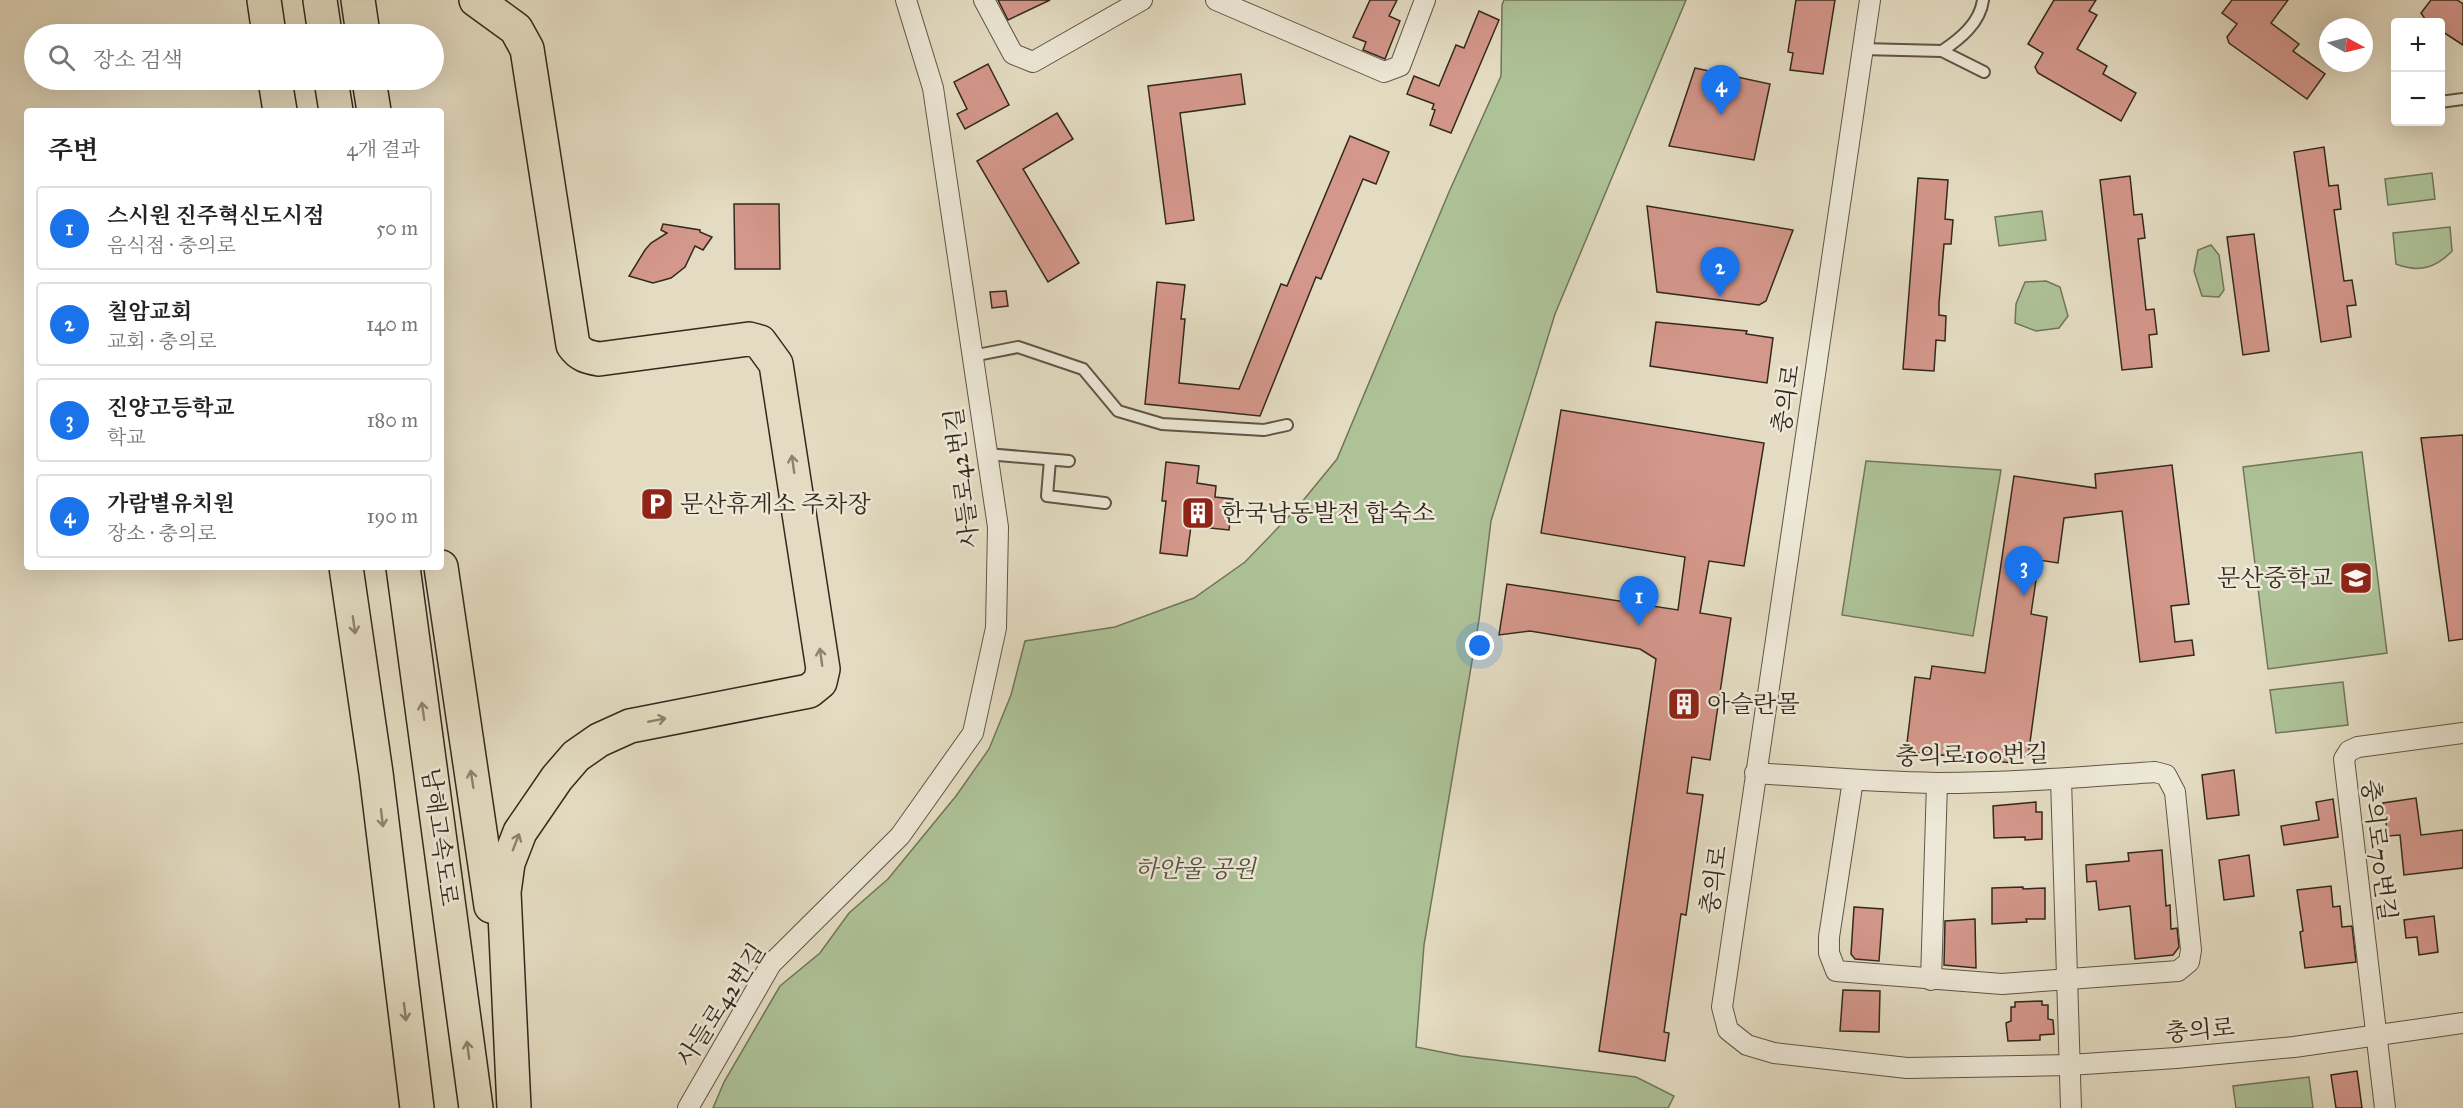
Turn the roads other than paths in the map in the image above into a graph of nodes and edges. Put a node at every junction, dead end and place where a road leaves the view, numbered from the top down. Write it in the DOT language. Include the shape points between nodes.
graph roads {
  1 [pos="264,0"];
  2 [pos="320,0"];
  3 [pos="358,0"];
  4 [pos="476,0"];
  5 [pos="984,0"];
  6 [pos="1142,0"];
  7 [pos="1216,0"];
  8 [pos="1425,0"];
  9 [pos="1870,0"];
  10 [pos="1983,0"];
  11 [pos="910,2"];
  12 [pos="267,24"];
  13 [pos="324,24"];
  14 [pos="362,24"];
  15 [pos="1862,49"];
  16 [pos="1942,51"];
  17 [pos="1984,72"];
  18 [pos="277,90"];
  19 [pos="333,90"];
  20 [pos="371,90"];
  21 [pos="2463,99"];
  22 [pos="2445,101"];
  23 [pos="280,108"];
  24 [pos="336,108"];
  25 [pos="374,108"];
  26 [pos="972,356"];
  27 [pos="1287,425"];
  28 [pos="987,454"];
  29 [pos="1050,460"];
  30 [pos="1069,461"];
  31 [pos="1105,503"];
  32 [pos="346,570"];
  33 [pos="403,570"];
  34 [pos="441,570"];
  35 [pos="2463,732"];
  36 [pos="1755,773"];
  37 [pos="2061,779"];
  38 [pos="1853,780"];
  39 [pos="1937,783"];
  40 [pos="1931,980"];
  41 [pos="2066,981"];
  42 [pos="2463,1023"];
  43 [pos="2377,1035"];
  44 [pos="2068,1065"];
  45 [pos="417,1108"];
  46 [pos="476,1108"];
  47 [pos="513,1108"];
  48 [pos="688,1108"];
  49 [pos="2071,1108"];
  50 [pos="2385,1108"];
  1 -- 12 [label="highway"];
  2 -- 13 [label="highway"];
  3 -- 14 [label="highway"];
  47 -- 4 [label="highway, one-way" via="504,892 508,863 520,832 537,805 576,756 598,740 630,726 809,691 820,682 823,669 776,364 760,342 749,339 599,359 578,352 573,345 527,49 516,29"];
  5 -- 6 [label="street" via="1013,54 1033,62"];
  7 -- 8 [label="street" via="1384,72 1400,66"];
  9 -- 15 [label="street, 충의로"];
  10 -- 16 [label="lane" via="1965,36"];
  11 -- 26 [label="street, 사들로42번길" via="933,88"];
  15 -- 16 [label="lane"];
  15 -- 36 [label="street, 충의로"];
  16 -- 17 [label="lane"];
  18 -- 23 [label="highway"];
  19 -- 24 [label="highway"];
  20 -- 25 [label="highway"];
  21 -- 22 [label="lane"];
  26 -- 27 [label="lane" via="1018,347 1083,369 1118,411 1162,424 1264,430"];
  26 -- 28 [label="street, 사들로42번길"];
  28 -- 29 [label="lane"];
  28 -- 48 [label="street, 사들로42번길" via="998,527 996,628 973,733 900,836 771,964"];
  29 -- 30 [label="lane"];
  29 -- 31 [label="lane" via="1047,496"];
  32 -- 45 [label="highway, one-way"];
  46 -- 33 [label="highway, 남해고속도로, one-way"];
  47 -- 34 [label="highway, one-way" via="497,945"];
  35 -- 43 [label="street, 충의로70번길" via="2358,747 2344,759"];
  36 -- 38 [label="street, 충의로100번길"];
  36 -- 44 [label="street, 충의로" via="1722,1007 1728,1030 1747,1045 1774,1053 1907,1068"];
  37 -- 39 [label="street, 충의로100번길"];
  37 -- 41 [label="street, 충의로100번길"];
  37 -- 41 [label="street" via="2155,772 2166,775 2175,792 2191,950 2189,962 2178,971"];
  38 -- 39 [label="street, 충의로100번길"];
  38 -- 40 [label="street" via="1829,954 1836,971"];
  39 -- 40 [label="street"];
  40 -- 41 [label="street" via="2002,984"];
  41 -- 44 [label="street, 충의로100번길"];
  42 -- 43 [label="street, 충의로"];
  43 -- 44 [label="street, 충의로" via="2294,1047"];
  43 -- 50 [label="street"];
  44 -- 49 [label="street, 충의로100번길"];
}
